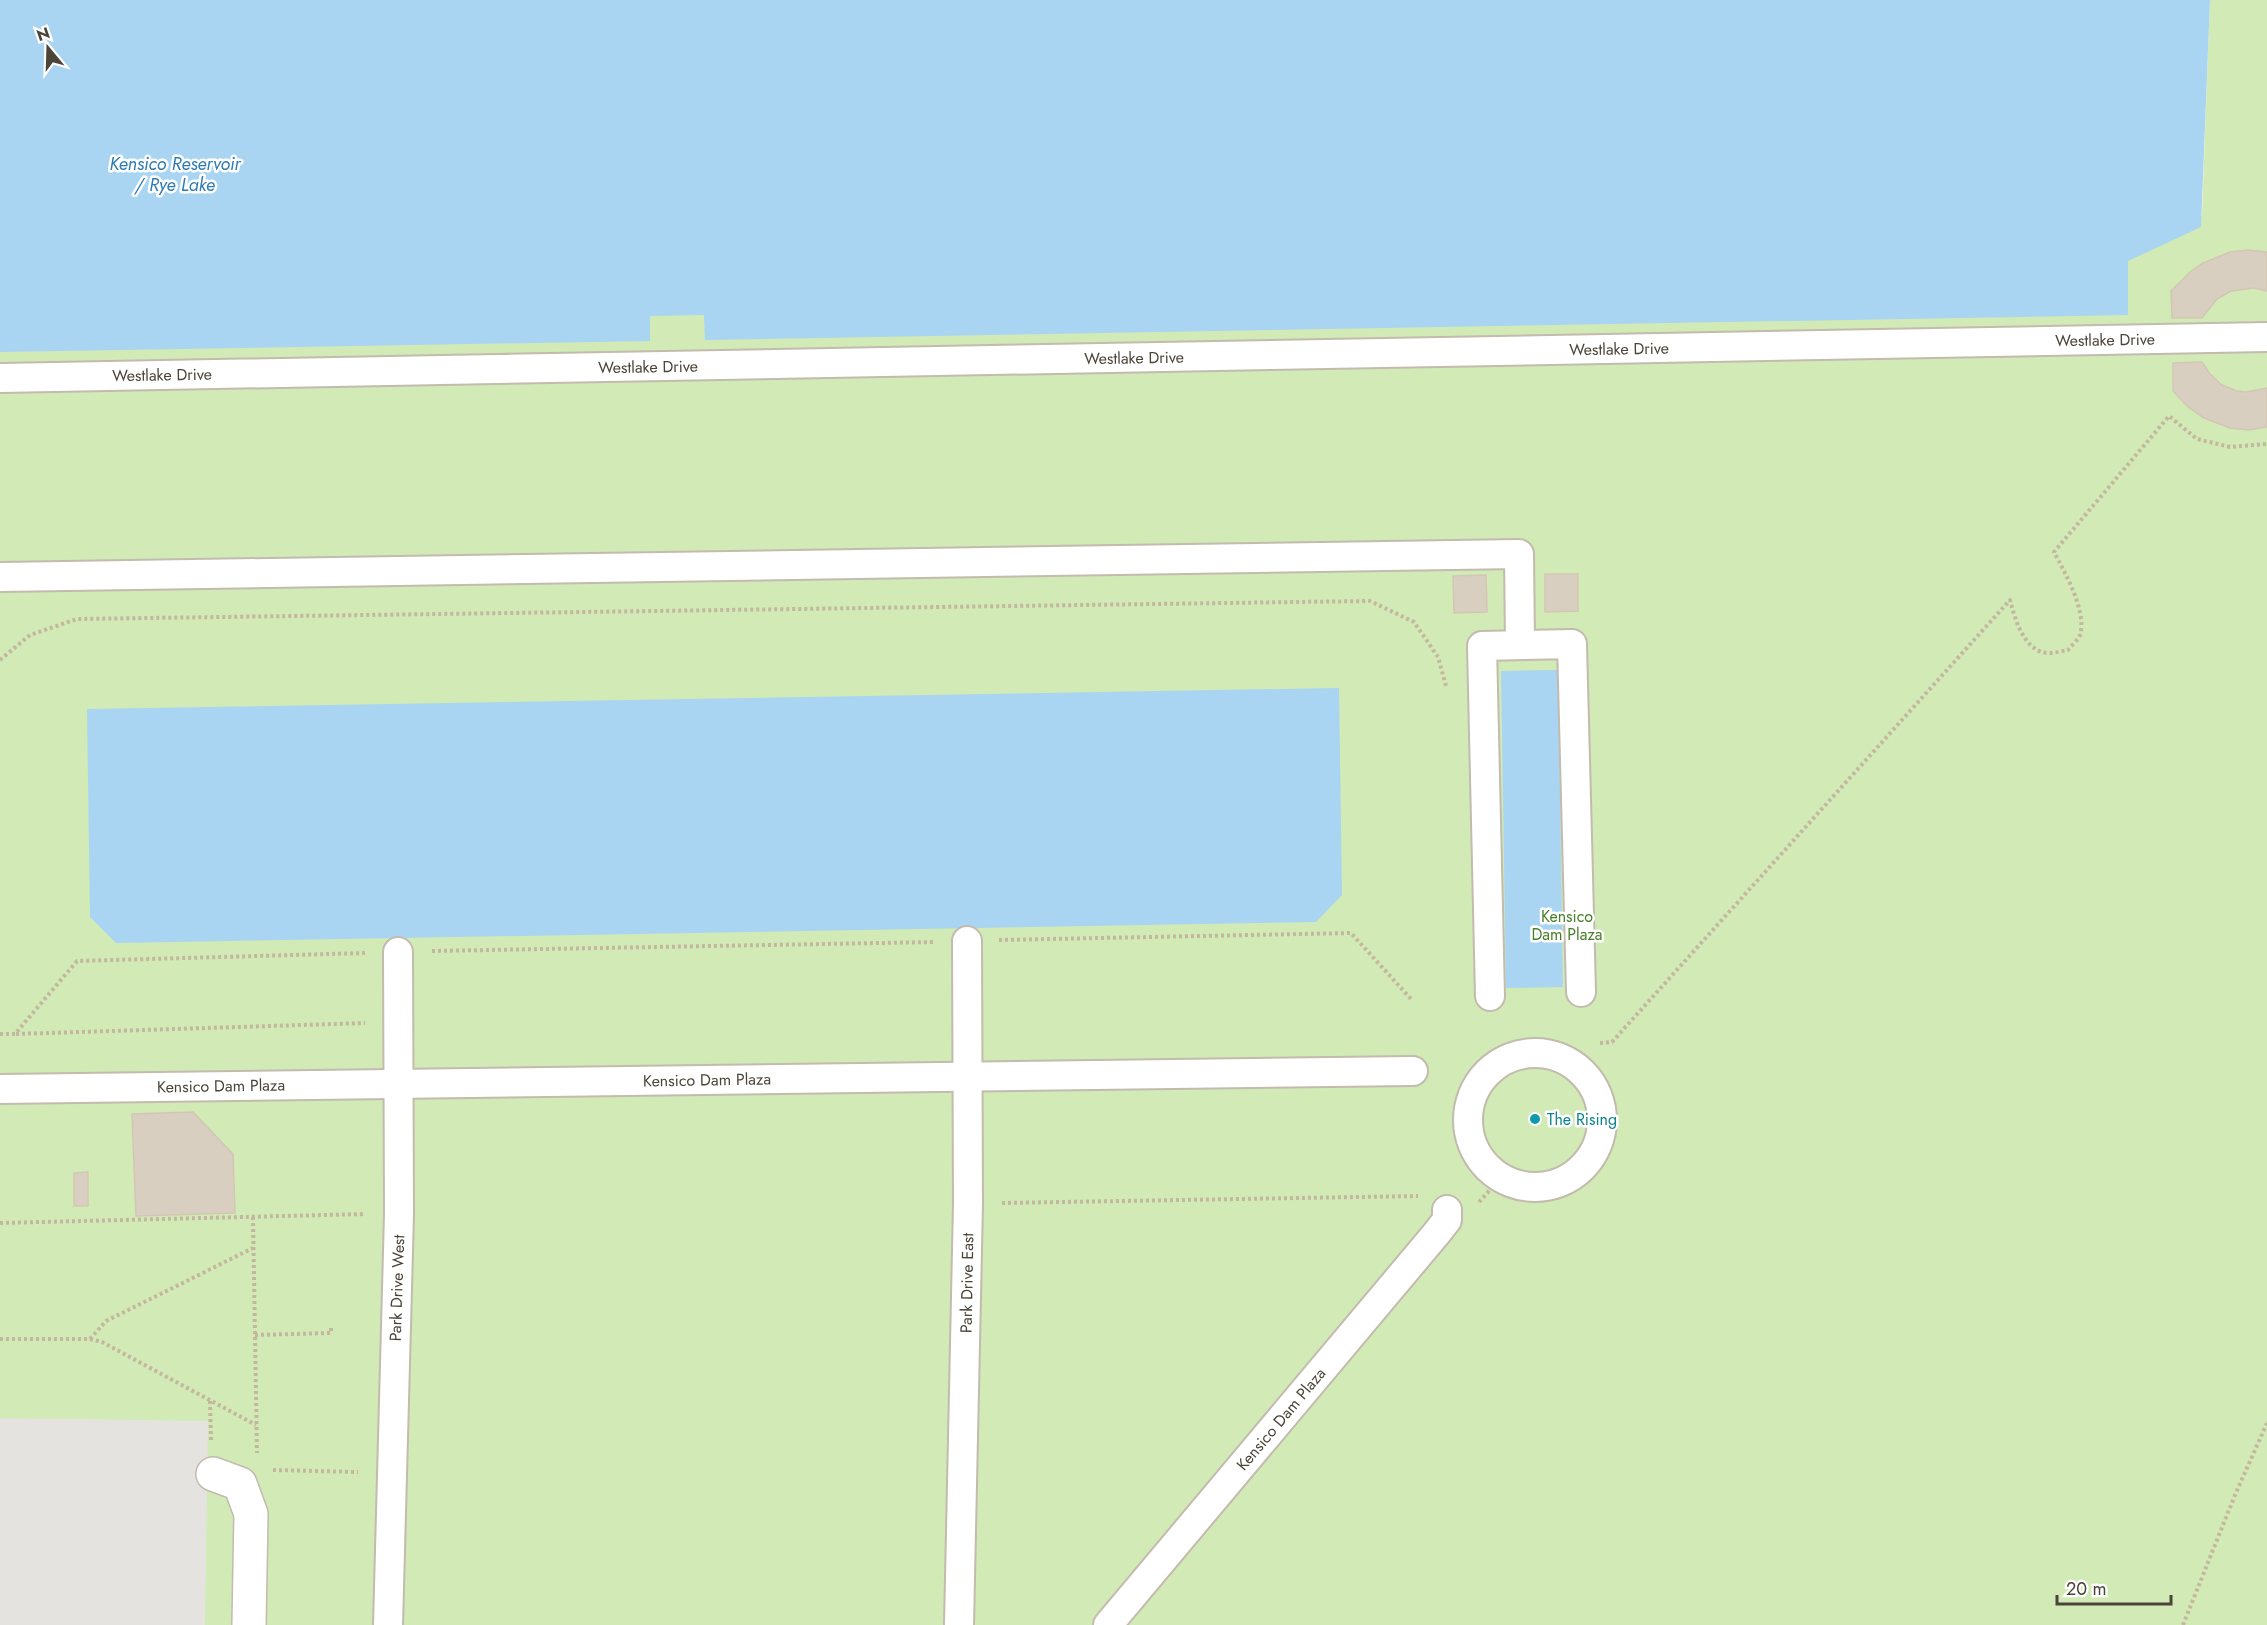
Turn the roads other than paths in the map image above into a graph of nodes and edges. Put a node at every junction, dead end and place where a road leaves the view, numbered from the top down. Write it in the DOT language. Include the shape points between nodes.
graph roads {
  1 [pos="2267,337"];
  2 [pos="0,378"];
  3 [pos="0,577"];
  4 [pos="1520,645"];
  5 [pos="967,941"];
  6 [pos="398,952"];
  7 [pos="1581,992"];
  8 [pos="1490,996"];
  9 [pos="1413,1071"];
  10 [pos="967,1077"];
  11 [pos="399,1083"];
  12 [pos="0,1089"];
  13 [pos="1469,1133"];
  14 [pos="1447,1210"];
  15 [pos="240,1476"];
  16 [pos="249,1625"];
  17 [pos="388,1625"];
  18 [pos="959,1625"];
  19 [pos="1108,1625"];
  1 -- 2 [label="street, Westlake Drive"];
  3 -- 4 [label="street" via="1519,554"];
  4 -- 7 [label="street" via="1572,644"];
  4 -- 8 [label="street" via="1482,646"];
  5 -- 10 [label="street, Park Drive East"];
  6 -- 11 [label="street, Park Drive West"];
  9 -- 10 [label="street, Kensico Dam Plaza"];
  10 -- 11 [label="street, Kensico Dam Plaza"];
  10 -- 18 [label="street, Park Drive East"];
  11 -- 12 [label="street, Kensico Dam Plaza"];
  11 -- 17 [label="street, Park Drive West"];
  13 -- 13 [label="street" via="1483,1163 1501,1178 1523,1186 1546,1186 1568,1178 1587,1163 1599,1143 1602,1108 1587,1077 1570,1061 1547,1053 1526,1053 1500,1062 1478,1084 1470,1103"];
  14 -- 19 [label="street, Kensico Dam Plaza" via="1447,1220 1436,1234"];
  15 -- 16 [label="street" via="252,1514"];
}
